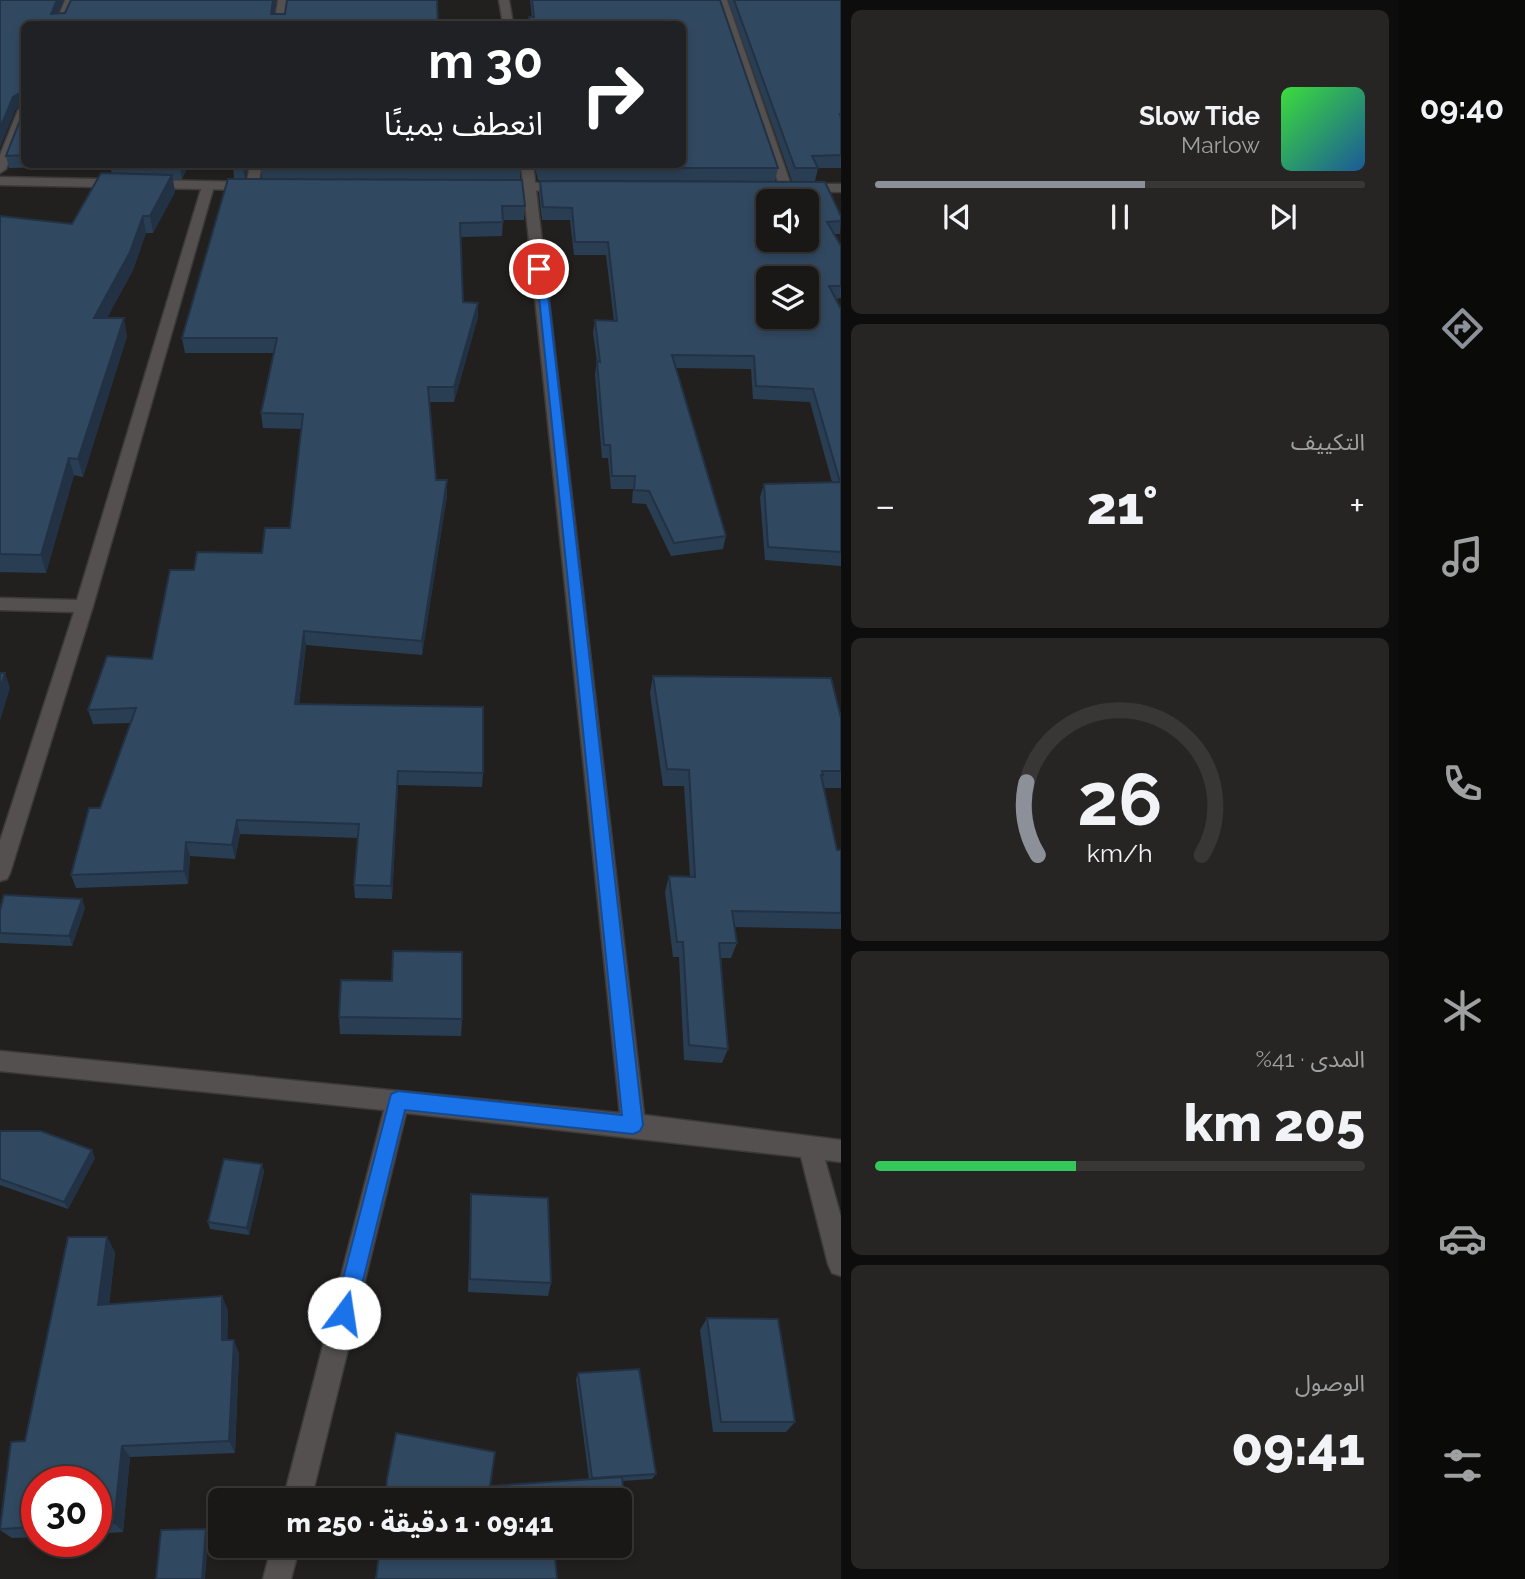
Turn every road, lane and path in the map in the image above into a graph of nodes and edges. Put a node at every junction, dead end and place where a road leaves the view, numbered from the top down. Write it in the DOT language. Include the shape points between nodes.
graph roads {
  1 [pos="70,0"];
  2 [pos="284,0"];
  3 [pos="504,0"];
  4 [pos="722,0"];
  5 [pos="61,21"];
  6 [pos="280,21"];
  7 [pos="508,21"];
  8 [pos="21,117"];
  9 [pos="255,168"];
  10 [pos="528,168"];
  11 [pos="0,169"];
  12 [pos="0,181"];
  13 [pos="208,186"];
  14 [pos="253,186"];
  15 [pos="266,186"];
  16 [pos="489,187"];
  17 [pos="530,187"];
  18 [pos="584,187"];
  19 [pos="773,188"];
  20 [pos="786,188"];
  21 [pos="841,188"];
  22 [pos="0,604"];
  23 [pos="84,606"];
  24 [pos="0,873"];
  25 [pos="0,1061"];
  26 [pos="398,1100"];
  27 [pos="633,1125"];
  28 [pos="810,1148"];
  29 [pos="841,1152"];
  30 [pos="841,1264"];
  31 [pos="301,1488"];
  32 [pos="283,1558"];
  33 [pos="278,1579"];
  1 -- 5 [label="street"];
  2 -- 6 [label="street"];
  3 -- 7 [label="street"];
  4 -- 20 [label="street"];
  8 -- 11 [label="street"];
  9 -- 14 [label="street"];
  10 -- 17 [label="street"];
  12 -- 13 [label="street"];
  13 -- 14 [label="street"];
  13 -- 23 [label="street"];
  14 -- 15 [label="street"];
  16 -- 17 [label="street"];
  17 -- 18 [label="street"];
  17 -- 27 [label="street"];
  19 -- 20 [label="street"];
  20 -- 21 [label="street"];
  22 -- 23 [label="street"];
  23 -- 24 [label="street"];
  25 -- 26 [label="street"];
  26 -- 27 [label="street"];
  26 -- 31 [label="street"];
  27 -- 28 [label="street"];
  28 -- 29 [label="street"];
  28 -- 30 [label="street"];
  32 -- 33 [label="street"];
}
